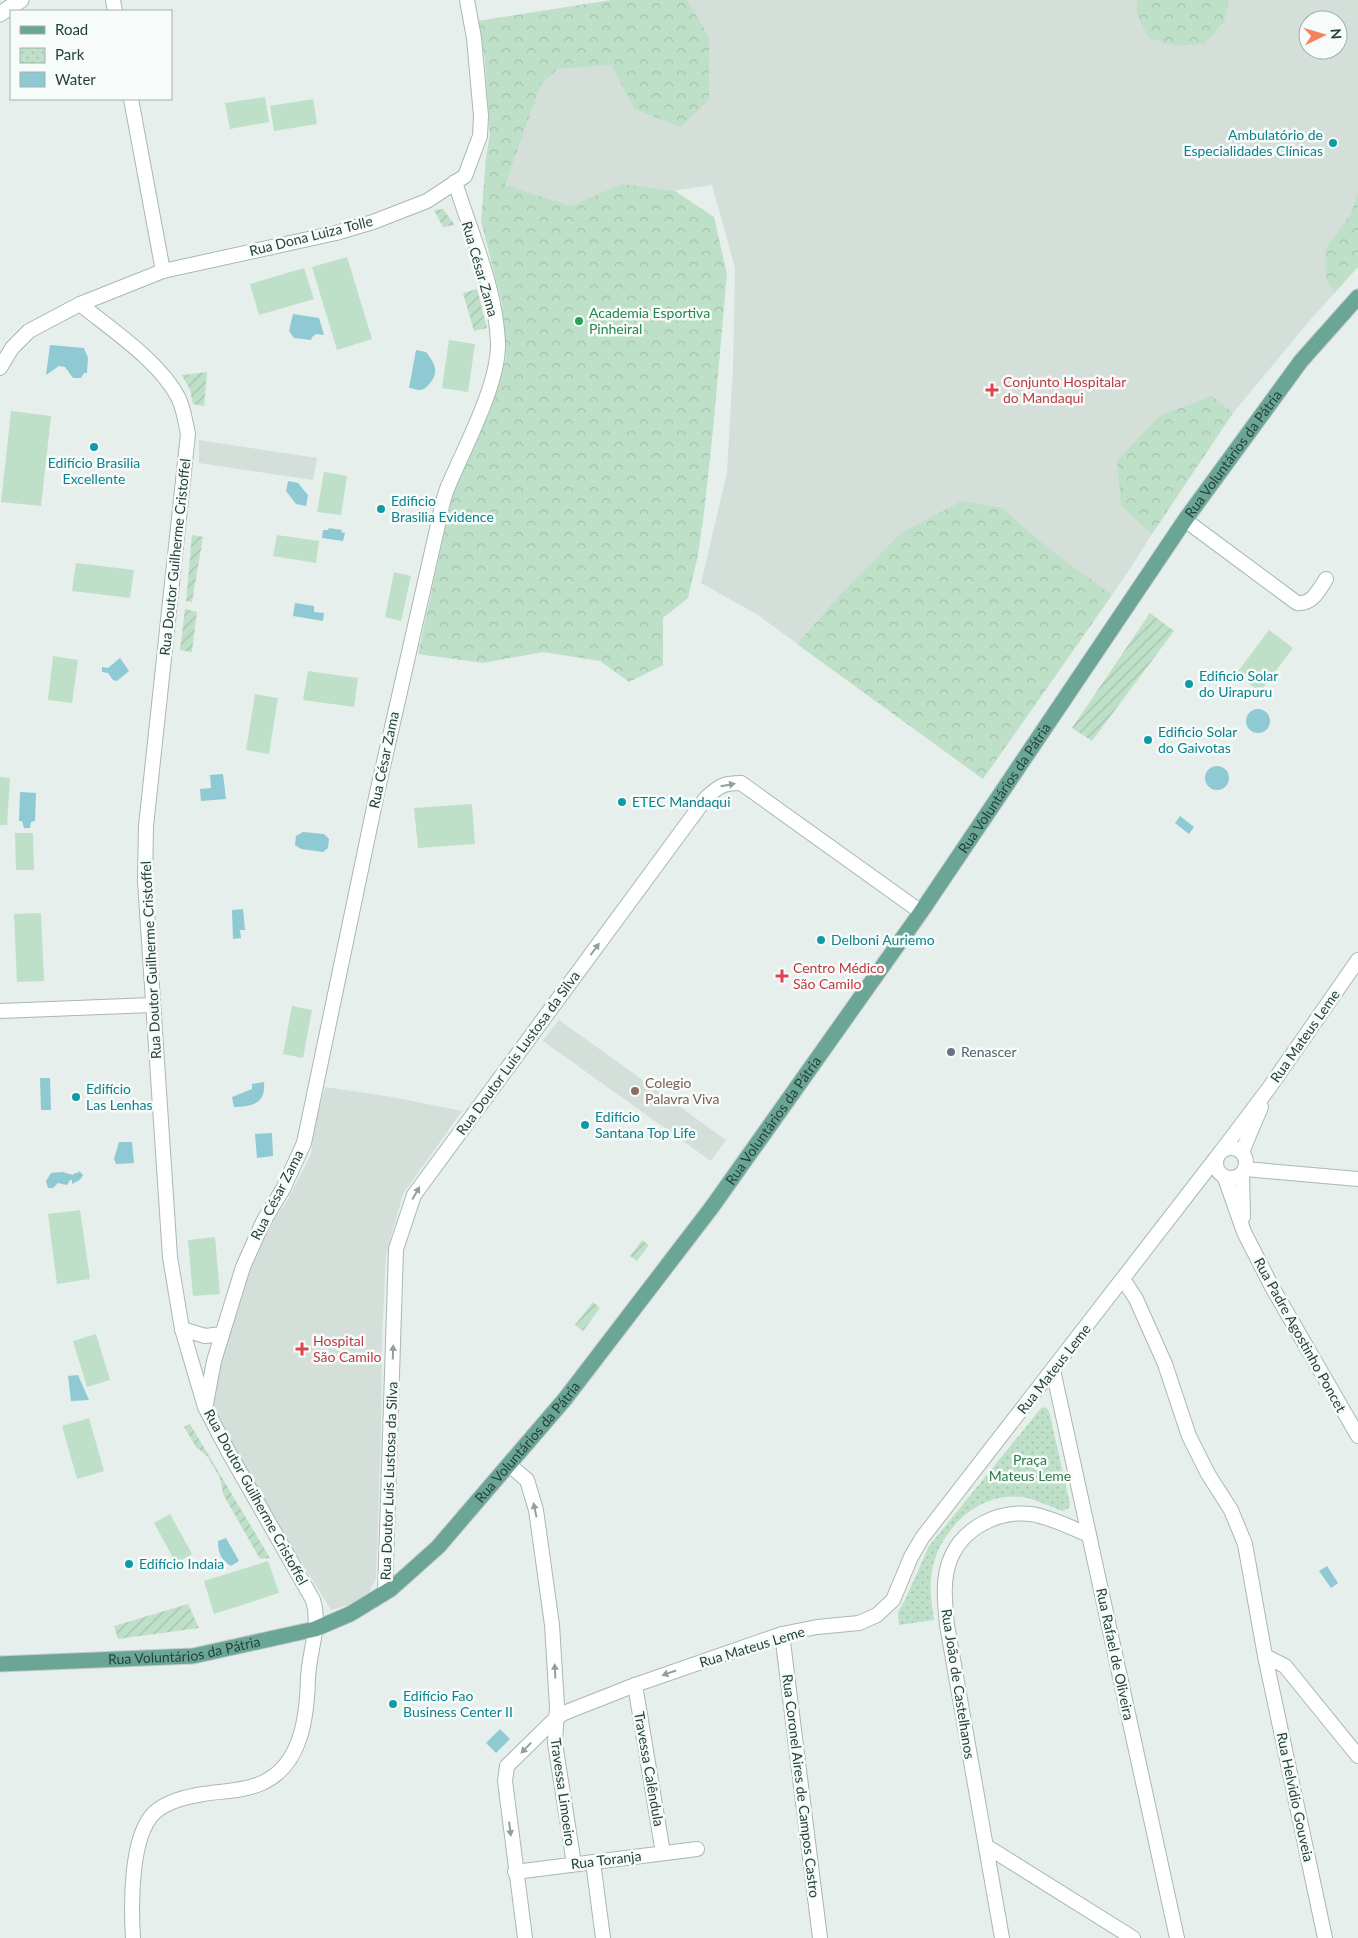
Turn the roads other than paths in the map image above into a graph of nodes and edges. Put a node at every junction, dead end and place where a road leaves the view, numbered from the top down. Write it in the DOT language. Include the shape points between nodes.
graph roads {
  1 [pos="21,0"];
  2 [pos="467,0"];
  3 [pos="0,14"];
  4 [pos="131,100"];
  5 [pos="455,182"];
  6 [pos="164,271"];
  7 [pos="1358,296"];
  8 [pos="80,304"];
  9 [pos="0,368"];
  10 [pos="1185,520"];
  11 [pos="1326,579"];
  12 [pos="921,912"];
  13 [pos="1358,960"];
  14 [pos="152,1005"];
  15 [pos="0,1011"];
  16 [pos="1269,1088"];
  17 [pos="1242,1152"];
  18 [pos="1218,1155"];
  19 [pos="1244,1172"];
  20 [pos="1223,1176"];
  21 [pos="1358,1180"];
  22 [pos="1187,1197"];
  23 [pos="1244,1232"];
  24 [pos="1123,1279"];
  25 [pos="182,1329"];
  26 [pos="222,1334"];
  27 [pos="1053,1370"];
  28 [pos="205,1407"];
  29 [pos="1358,1436"];
  30 [pos="508,1465"];
  31 [pos="1089,1536"];
  32 [pos="385,1593"];
  33 [pos="315,1629"];
  34 [pos="782,1634"];
  35 [pos="1265,1656"];
  36 [pos="0,1664"];
  37 [pos="635,1685"];
  38 [pos="555,1720"];
  39 [pos="1358,1756"];
  40 [pos="986,1846"];
  41 [pos="697,1849"];
  42 [pos="662,1853"];
  43 [pos="593,1862"];
  44 [pos="574,1864"];
  45 [pos="515,1872"];
  46 [pos="133,1938"];
  47 [pos="525,1938"];
  48 [pos="604,1938"];
  49 [pos="820,1938"];
  50 [pos="1002,1938"];
  51 [pos="1133,1938"];
  52 [pos="1177,1938"];
  53 [pos="1325,1938"];
  1 -- 3 [label="street"];
  2 -- 5 [label="street, Rua Dona Luiza Tolle" via="481,116 474,157 465,176"];
  4 -- 6 [label="street"];
  5 -- 6 [label="street, Rua Dona Luiza Tolle" via="427,201 373,222"];
  5 -- 26 [label="street, Rua César Zama" via="489,288 498,345 495,366 489,389 447,491 434,539 304,1143 243,1267"];
  6 -- 8 [label="street, Rua Dona Luiza Tolle"];
  7 -- 10 [label="main road, Rua Voluntários da Pátria" via="1301,361"];
  8 -- 9 [label="street, Rua Dona Luiza Tolle" via="30,331 12,348"];
  8 -- 14 [label="street, Rua Doutor Guilherme Cristoffel" via="142,355 169,382 181,404 188,434 146,826 144,881"];
  10 -- 11 [label="street" via="1297,603 1310,600"];
  10 -- 12 [label="main road, Rua Voluntários da Pátria"];
  12 -- 30 [label="main road, Rua Voluntários da Pátria" via="712,1207 565,1399"];
  32 -- 12 [label="street, Rua Doutor Luis Lustosa da Silva, one-way" via="396,1249 414,1195 706,798 718,787 741,783"];
  13 -- 16 [label="street, Rua Mateus Leme"];
  14 -- 15 [label="street"];
  14 -- 25 [label="street, Rua Doutor Guilherme Cristoffel" via="170,1257"];
  16 -- 17 [label="street, Rua Mateus Leme"];
  16 -- 18 [label="street, Rua Mateus Leme"];
  17 -- 18 [label="street" via="1230,1148"];
  17 -- 19 [label="street" via="1246,1163"];
  18 -- 20 [label="street" via="1217,1170"];
  18 -- 22 [label="street, Rua Mateus Leme"];
  19 -- 20 [label="street" via="1238,1178"];
  19 -- 21 [label="street"];
  19 -- 23 [label="street, Rua Padre Agostinho Poncet"];
  20 -- 22 [label="street, Rua Mateus Leme"];
  20 -- 23 [label="street, Rua Padre Agostinho Poncet"];
  22 -- 24 [label="street, Rua Mateus Leme"];
  23 -- 29 [label="street, Rua Padre Agostinho Poncet" via="1301,1341"];
  24 -- 27 [label="street, Rua Mateus Leme"];
  24 -- 35 [label="street, Rua Helvidio Gouveia" via="1136,1298 1165,1364 1189,1436 1231,1510 1244,1544"];
  25 -- 26 [label="street" via="206,1336"];
  25 -- 28 [label="street, Rua Doutor Guilherme Cristoffel"];
  26 -- 28 [label="street, Rua César Zama"];
  27 -- 31 [label="street, Rua Rafael de Oliveira"];
  27 -- 34 [label="street, Rua Mateus Leme" via="922,1538 893,1600 877,1615 859,1623"];
  28 -- 33 [label="street, Rua Doutor Guilherme Cristoffel" via="313,1600 317,1617"];
  30 -- 32 [label="main road, Rua Voluntários da Pátria" via="438,1547"];
  38 -- 30 [label="street, Travessa Limoeiro, one-way" via="552,1625 536,1510 527,1480"];
  31 -- 40 [label="street, Rua João de Castelhanos" via="1030,1514 1002,1515 982,1523 963,1538 950,1560 944,1594 947,1625"];
  31 -- 52 [label="street, Rua Rafael de Oliveira"];
  32 -- 33 [label="main road, Rua Voluntários da Pátria" via="350,1614"];
  33 -- 36 [label="main road, Rua Voluntários da Pátria" via="193,1656"];
  33 -- 46 [label="street, Rua Doutor Guilherme Cristoffel" via="309,1660 307,1708 302,1732 287,1764 261,1784 188,1796 170,1803 154,1814 144,1830 137,1852 131,1904"];
  34 -- 37 [label="street, Rua Mateus Leme, one-way"];
  34 -- 49 [label="street, Rua Coronel Aires de Campos Castro"];
  35 -- 39 [label="street" via="1285,1666"];
  35 -- 53 [label="street, Rua Helvidio Gouveia"];
  37 -- 38 [label="street, Rua Mateus Leme" via="564,1713"];
  37 -- 42 [label="street, Travessa Calêndula"];
  38 -- 44 [label="street, Travessa Limoeiro" via="555,1743"];
  38 -- 45 [label="street, Rua Mateus Leme, one-way" via="508,1766 505,1781"];
  40 -- 50 [label="street, Rua João de Castelhanos"];
  40 -- 51 [label="street"];
  41 -- 42 [label="street, Rua Toranja"];
  42 -- 43 [label="street, Rua Toranja"];
  43 -- 44 [label="street, Rua Toranja"];
  43 -- 48 [label="street"];
  44 -- 45 [label="street, Rua Toranja"];
  45 -- 47 [label="street"];
}
